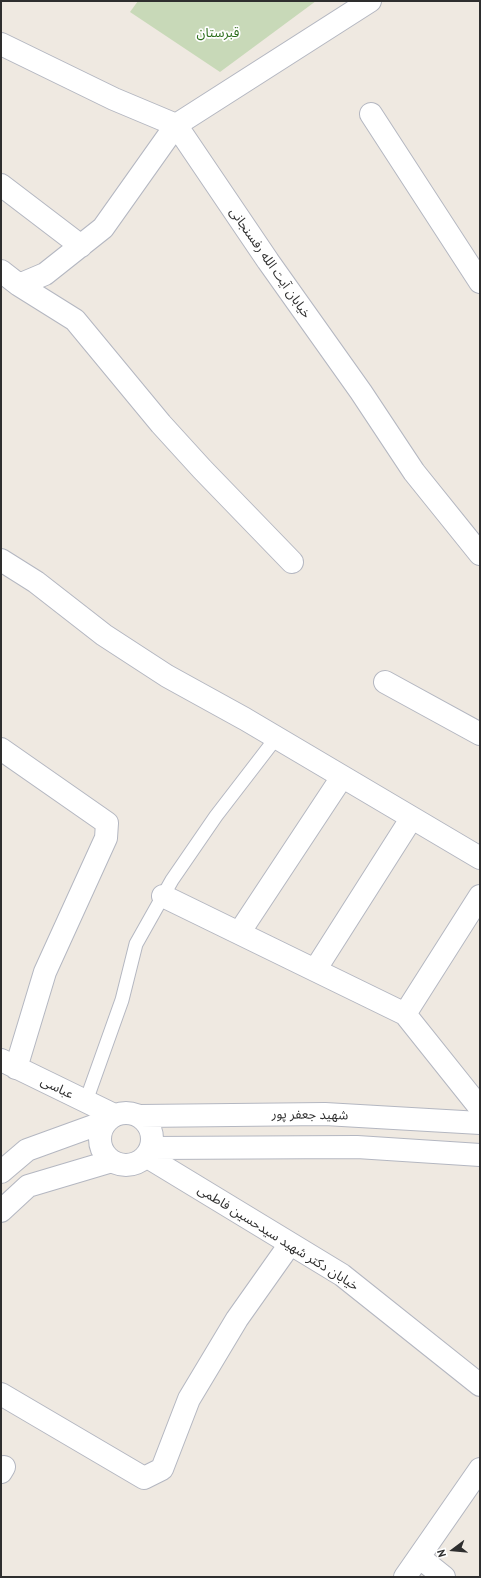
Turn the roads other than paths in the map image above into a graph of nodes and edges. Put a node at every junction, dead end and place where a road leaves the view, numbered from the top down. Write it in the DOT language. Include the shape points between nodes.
graph roads {
  1 [pos="370,1"];
  2 [pos="1,44"];
  3 [pos="371,114"];
  4 [pos="176,125"];
  5 [pos="1,185"];
  6 [pos="81,246"];
  7 [pos="1,271"];
  8 [pos="480,282"];
  9 [pos="19,285"];
  10 [pos="480,554"];
  11 [pos="1,560"];
  12 [pos="292,562"];
  13 [pos="385,682"];
  14 [pos="480,734"];
  15 [pos="276,738"];
  16 [pos="1,749"];
  17 [pos="342,777"];
  18 [pos="411,819"];
  19 [pos="480,858"];
  20 [pos="163,896"];
  21 [pos="480,896"];
  22 [pos="238,933"];
  23 [pos="315,970"];
  24 [pos="405,1014"];
  25 [pos="8,1064"];
  26 [pos="86,1102"];
  27 [pos="480,1108"];
  28 [pos="140,1116"];
  29 [pos="110,1118"];
  30 [pos="480,1123"];
  31 [pos="149,1152"];
  32 [pos="480,1155"];
  33 [pos="112,1161"];
  34 [pos="1,1172"];
  35 [pos="1,1212"];
  36 [pos="290,1244"];
  37 [pos="480,1385"];
  38 [pos="1,1394"];
  39 [pos="480,1469"];
  40 [pos="419,1558"];
  41 [pos="406,1577"];
  42 [pos="444,1577"];
  1 -- 4 [label="street"];
  2 -- 4 [label="street" via="114,99"];
  3 -- 8 [label="street"];
  4 -- 6 [label="street" via="103,228"];
  4 -- 10 [label="street, خیابان آیت الله رفسنجانی" via="414,472"];
  5 -- 6 [label="street"];
  6 -- 9 [label="street" via="45,274"];
  7 -- 9 [label="street"];
  9 -- 12 [label="street" via="75,320 161,424"];
  11 -- 15 [label="street" via="36,582 104,635 167,676"];
  13 -- 14 [label="street"];
  15 -- 17 [label="street"];
  15 -- 20 [label="lane" via="216,816"];
  16 -- 25 [label="street" via="107,823 106,838 45,972"];
  17 -- 18 [label="street"];
  17 -- 22 [label="street"];
  18 -- 19 [label="street"];
  18 -- 23 [label="street"];
  20 -- 22 [label="street"];
  20 -- 26 [label="lane" via="136,944 122,1000"];
  21 -- 24 [label="street"];
  22 -- 23 [label="street"];
  23 -- 24 [label="street"];
  24 -- 27 [label="street"];
  25 -- 26 [label="street, عباسی"];
  26 -- 29 [label="street, عباسی"];
  28 -- 29 [label="street" via="132,1112 122,1112"];
  28 -- 30 [label="street, شهید جعفر پور" via="325,1114"];
  28 -- 31 [label="street" via="152,1130 153,1139"];
  29 -- 33 [label="street" via="102,1128 100,1138 104,1153"];
  29 -- 34 [label="street" via="27,1150"];
  31 -- 32 [label="street" via="357,1147"];
  31 -- 33 [label="street" via="140,1162 132,1165"];
  31 -- 36 [label="street, خیابان دکتر شهید سیدحسین فاطمی"];
  33 -- 35 [label="street" via="28,1186"];
  36 -- 37 [label="street, خیابان دکتر شهید سیدحسین فاطمی" via="342,1275"];
  36 -- 38 [label="street" via="237,1319 189,1399 162,1470 144,1478"];
  39 -- 40 [label="street"];
  40 -- 41 [label="street"];
  40 -- 42 [label="street"];
}
